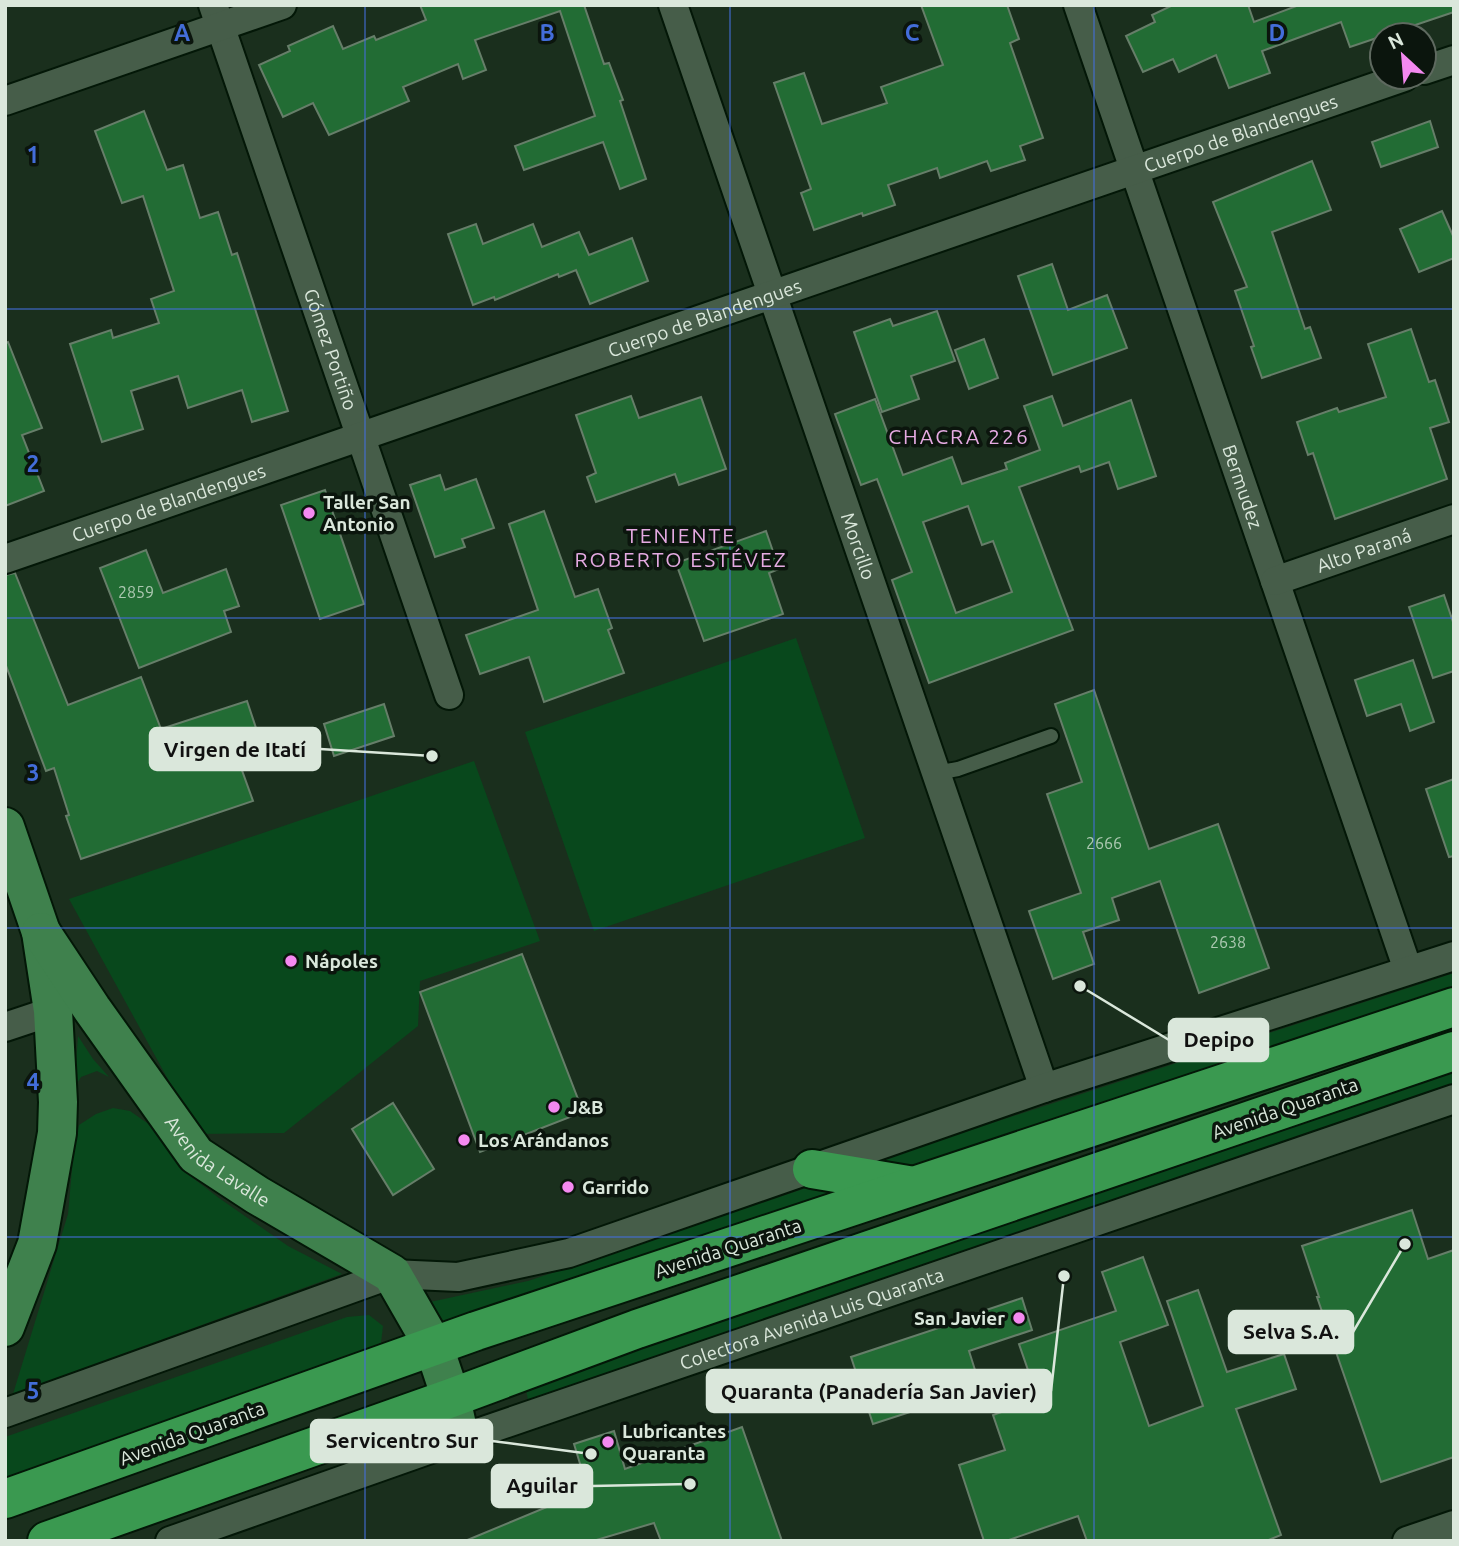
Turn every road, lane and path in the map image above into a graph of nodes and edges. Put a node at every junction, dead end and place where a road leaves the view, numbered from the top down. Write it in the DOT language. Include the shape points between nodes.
graph roads {
  1 [pos="282,5"];
  2 [pos="673,5"];
  3 [pos="1078,5"];
  4 [pos="217,16"];
  5 [pos="1368,89"];
  6 [pos="5,101"];
  7 [pos="1134,170"];
  8 [pos="772,295"];
  9 [pos="360,436"];
  10 [pos="1454,519"];
  11 [pos="5,559"];
  12 [pos="1275,580"];
  13 [pos="449,695"];
  14 [pos="1051,736"];
  15 [pos="936,773"];
  16 [pos="5,827"];
  17 [pos="41,932"];
  18 [pos="1454,956"];
  19 [pos="1408,970"];
  20 [pos="1454,1007"];
  21 [pos="53,1011"];
  22 [pos="5,1027"];
  23 [pos="1454,1051"];
  24 [pos="1044,1088"];
  25 [pos="1454,1099"];
  26 [pos="812,1168"];
  27 [pos="914,1186"];
  28 [pos="393,1275"];
  29 [pos="5,1327"];
  30 [pos="433,1347"];
  31 [pos="451,1398"];
  32 [pos="5,1413"];
  33 [pos="460,1439"];
  34 [pos="5,1499"];
  35 [pos="1454,1525"];
  36 [pos="47,1541"];
  37 [pos="170,1541"];
  38 [pos="1408,1541"];
  1 -- 4 [label="street"];
  2 -- 8 [label="street, Morcillo"];
  3 -- 7 [label="street, Bermudez"];
  4 -- 6 [label="street"];
  4 -- 9 [label="street, Gómez Portiño"];
  5 -- 7 [label="street, Cuerpo de Blandengues"];
  7 -- 8 [label="street, Cuerpo de Blandengues"];
  7 -- 12 [label="street, Bermudez"];
  8 -- 9 [label="street, Cuerpo de Blandengues"];
  8 -- 15 [label="street, Morcillo"];
  9 -- 11 [label="street, Cuerpo de Blandengues"];
  9 -- 13 [label="street, Gómez Portiño"];
  10 -- 12 [label="street, Alto Paraná"];
  12 -- 19 [label="street, Bermudez"];
  14 -- 15 [label="lane"];
  15 -- 24 [label="street, Morcillo"];
  16 -- 17 [label="main road, Avenida Lavalle"];
  17 -- 21 [label="main road, Avenida Lavalle"];
  17 -- 28 [label="main road, Avenida Lavalle" via="197,1155"];
  18 -- 19 [label="street"];
  19 -- 24 [label="street"];
  20 -- 27 [label="highway, Avenida Quaranta"];
  21 -- 22 [label="street"];
  21 -- 29 [label="main road, Avenida Lavalle" via="57,1133 37,1244"];
  23 -- 31 [label="highway, Avenida Quaranta" via="637,1329"];
  24 -- 26 [label="street"];
  25 -- 33 [label="street, Colectora Avenida Luis Quaranta"];
  26 -- 27 [label="highway"];
  26 -- 28 [label="street" via="569,1253 458,1277"];
  27 -- 30 [label="highway, Avenida Quaranta"];
  28 -- 30 [label="main road"];
  28 -- 32 [label="street"];
  30 -- 31 [label="main road"];
  30 -- 34 [label="highway, Avenida Quaranta"];
  31 -- 33 [label="main road"];
  31 -- 36 [label="highway, Avenida Quaranta"];
  33 -- 37 [label="street, Colectora Avenida Luis Quaranta"];
  35 -- 38 [label="street"];
}
